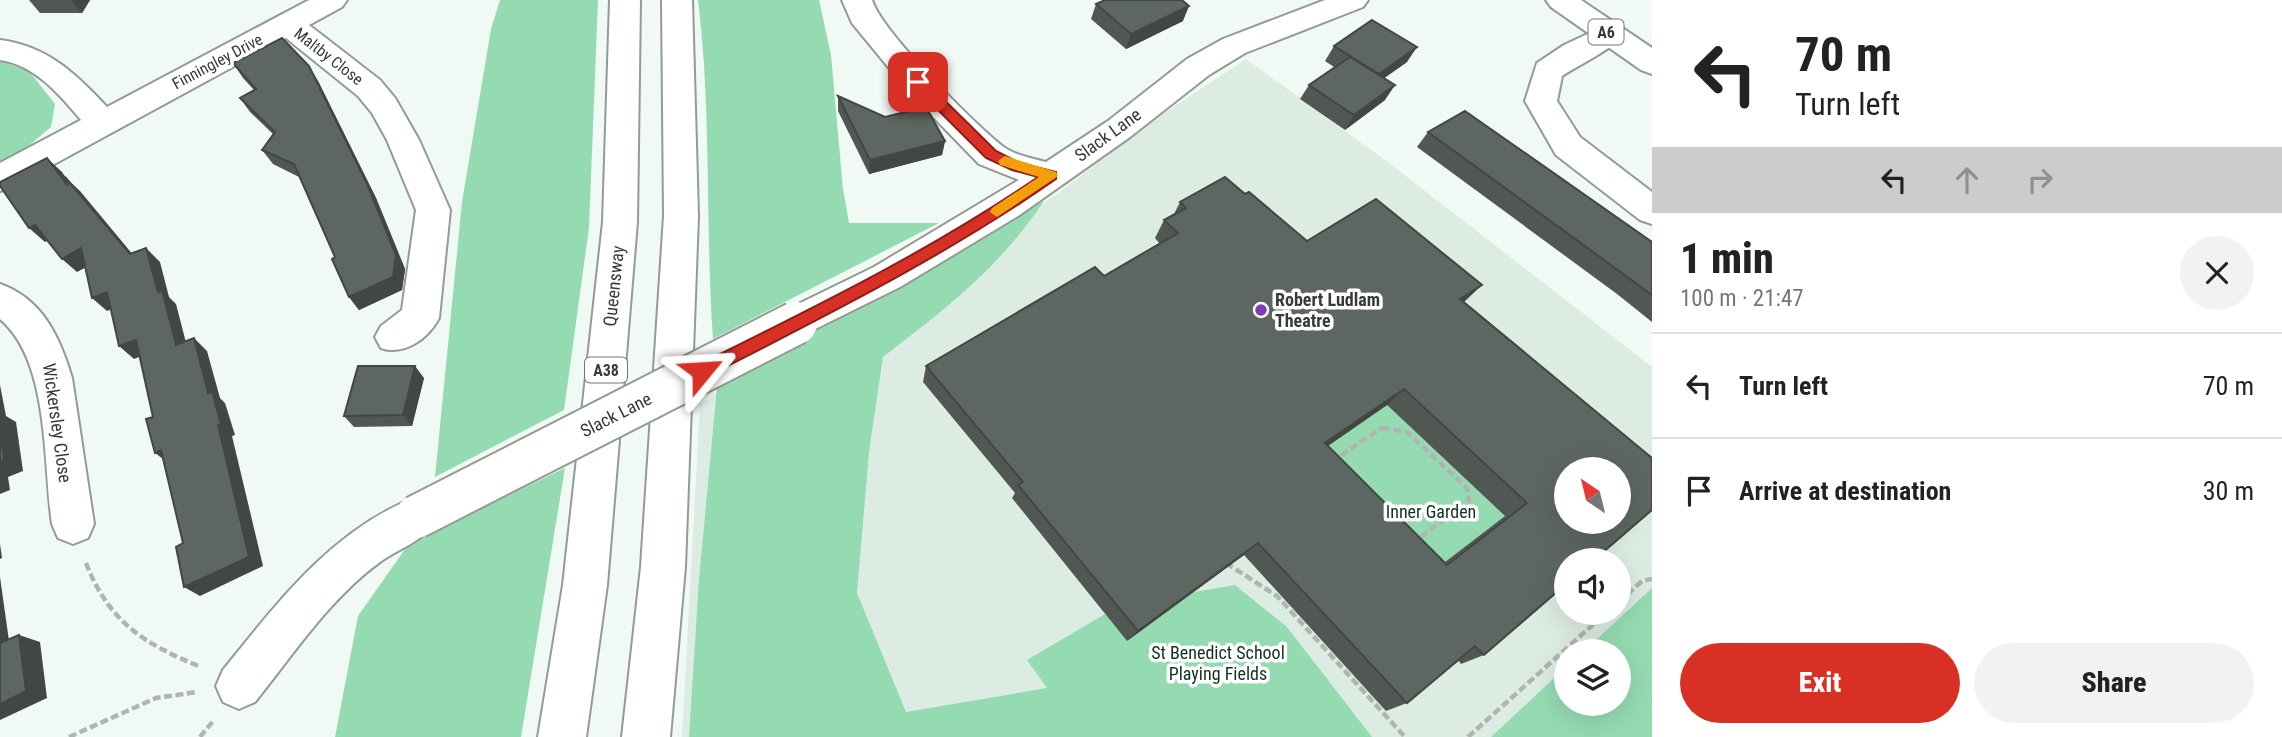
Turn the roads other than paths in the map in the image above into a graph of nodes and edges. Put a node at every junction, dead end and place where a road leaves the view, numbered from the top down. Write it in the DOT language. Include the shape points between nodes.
graph roads {
  1 [pos="332,0"];
  2 [pos="625,0"];
  3 [pos="677,0"];
  4 [pos="857,0"];
  5 [pos="1353,0"];
  6 [pos="1561,0"];
  7 [pos="288,24"];
  8 [pos="1609,34"];
  9 [pos="0,50"];
  10 [pos="1652,63"];
  11 [pos="102,122"];
  12 [pos="1051,176"];
  13 [pos="0,178"];
  14 [pos="1652,211"];
  15 [pos="0,299"];
  16 [pos="394,337"];
  17 [pos="73,524"];
  18 [pos="239,687"];
  19 [pos="562,737"];
  20 [pos="646,737"];
  1 -- 7 [label="main road, Finningley Drive"];
  2 -- 19 [label="main road, Queensway / A38" via="621,222 585,585"];
  3 -- 20 [label="main road" via="681,216 663,567"];
  4 -- 12 [label="main road" via="862,16 918,82 991,155"];
  5 -- 12 [label="main road, Slack Lane" via="1234,46 1198,67"];
  6 -- 8 [label="main road, A6"];
  7 -- 11 [label="main road, Finningley Drive"];
  7 -- 16 [label="main road, Maltby Close" via="369,88 384,106 433,210 420,318"];
  8 -- 10 [label="main road, A6"];
  8 -- 14 [label="main road" via="1548,71 1541,100 1568,146"];
  9 -- 11 [label="main road" via="40,62"];
  11 -- 13 [label="main road, Finningley Drive"];
  12 -- 18 [label="main road, Slack Lane, bridge" via="887,277 416,517 363,549 313,595"];
  15 -- 17 [label="main road, Wickersley Close" via="37,334 49,360"];
}
